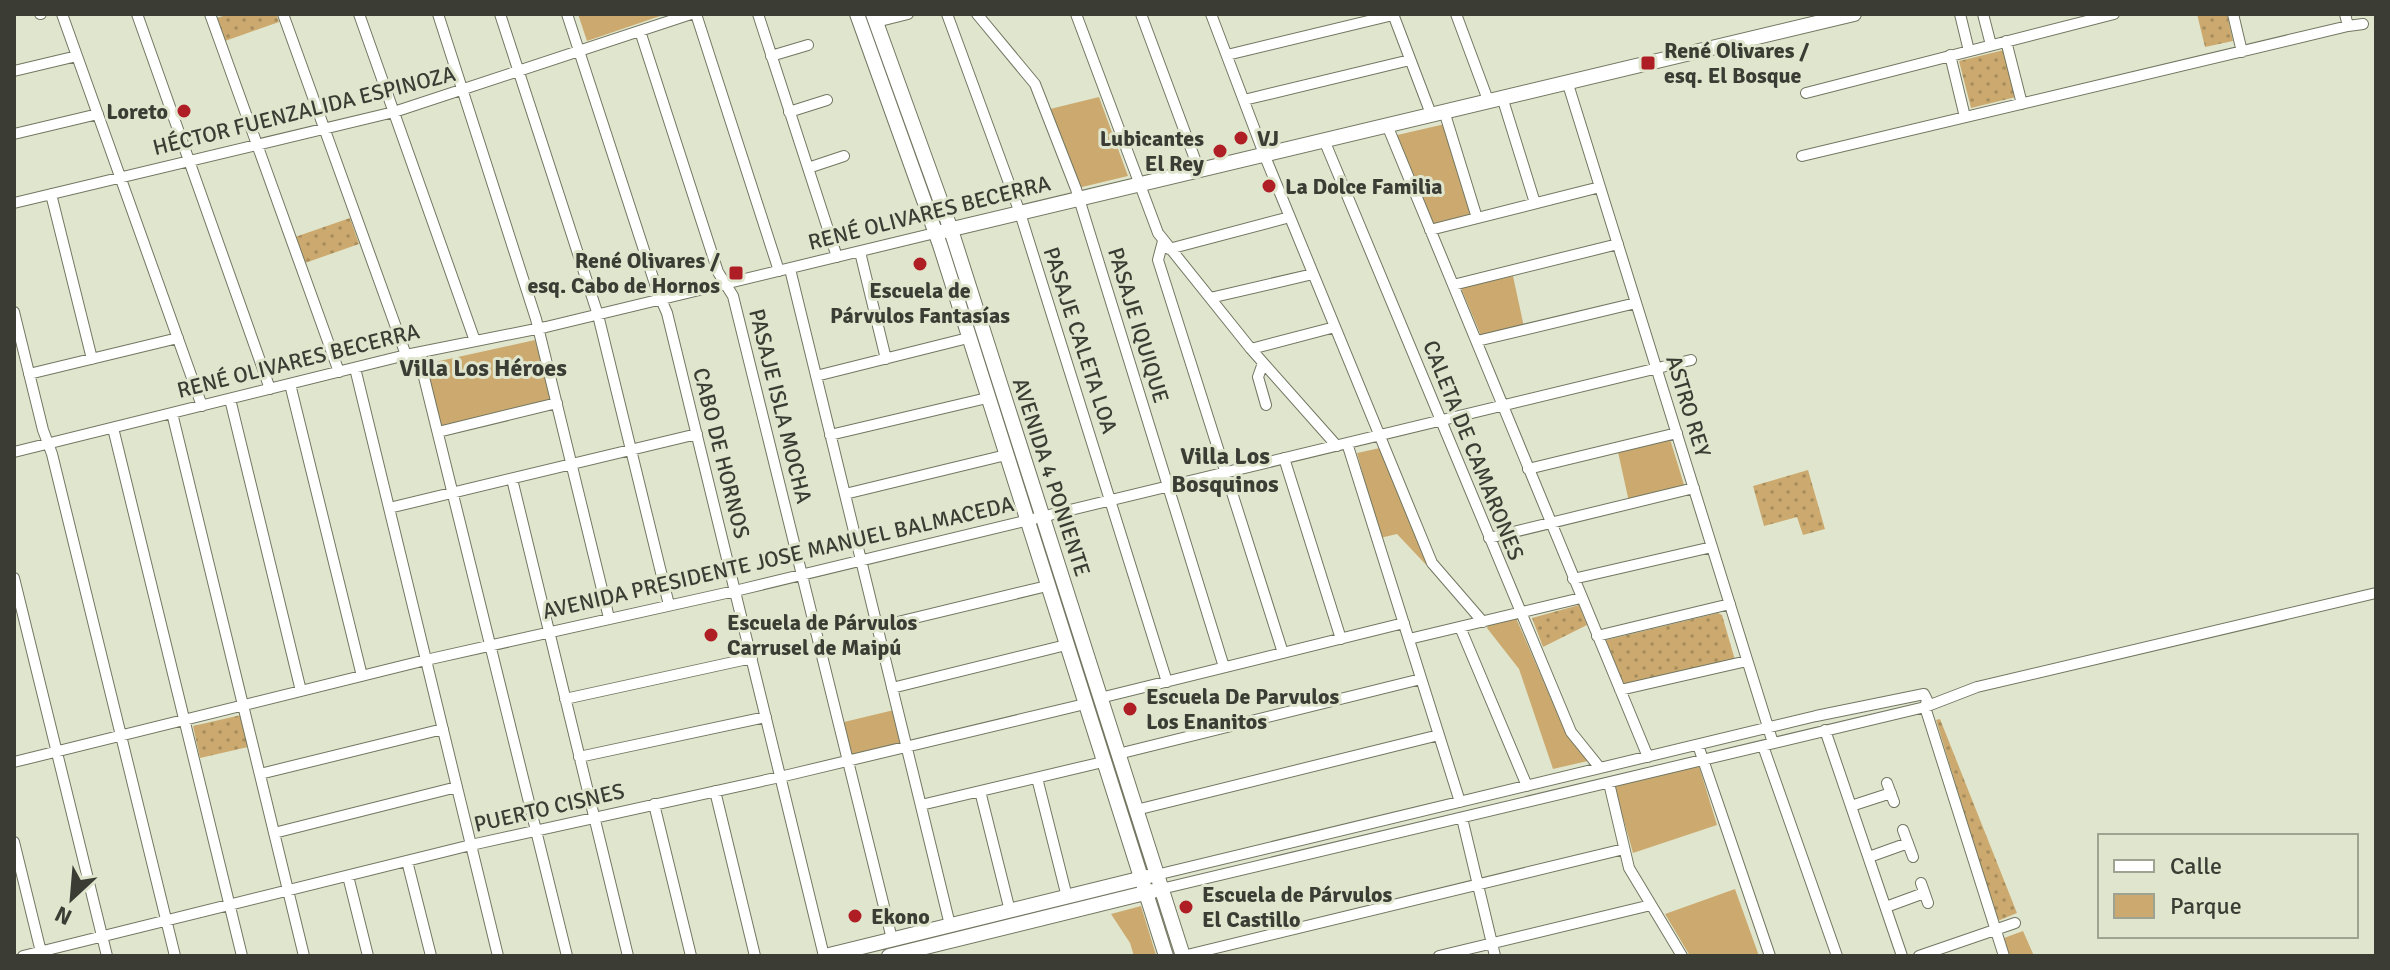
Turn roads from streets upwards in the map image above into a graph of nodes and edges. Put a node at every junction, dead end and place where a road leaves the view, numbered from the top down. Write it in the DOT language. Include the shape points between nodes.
graph roads {
  1 [pos="62,14"];
  2 [pos="137,14"];
  3 [pos="210,14"];
  4 [pos="283,14"];
  5 [pos="359,14"];
  6 [pos="438,14"];
  7 [pos="500,14"];
  8 [pos="567,14"];
  9 [pos="694,14"];
  10 [pos="758,14"];
  11 [pos="857,14"];
  12 [pos="908,14"];
  13 [pos="947,14"];
  14 [pos="977,14"];
  15 [pos="1076,14"];
  16 [pos="1141,14"];
  17 [pos="1211,14"];
  18 [pos="1456,14"];
  19 [pos="1854,14"];
  20 [pos="1960,14"];
  21 [pos="1983,14"];
  22 [pos="2114,14"];
  23 [pos="2233,14"];
  24 [pos="2345,14"];
  25 [pos="1393,15"];
  26 [pos="874,18"];
  27 [pos="2363,24"];
  28 [pos="2348,26"];
  29 [pos="640,31"];
  30 [pos="2006,41"];
  31 [pos="808,45"];
  32 [pos="1991,45"];
  33 [pos="579,51"];
  34 [pos="1969,51"];
  35 [pos="2242,52"];
  36 [pos="1227,55"];
  37 [pos="1950,55"];
  38 [pos="77,56"];
  39 [pos="771,56"];
  40 [pos="1410,60"];
  41 [pos="14,71"];
  42 [pos="518,71"];
  43 [pos="1567,81"];
  44 [pos="462,90"];
  45 [pos="1806,93"];
  46 [pos="1495,98"];
  47 [pos="827,100"];
  48 [pos="1244,100"];
  49 [pos="2022,104"];
  50 [pos="394,112"];
  51 [pos="789,112"];
  52 [pos="1437,112"];
  53 [pos="98,114"];
  54 [pos="1965,117"];
  55 [pos="1387,125"];
  56 [pos="324,128"];
  57 [pos="14,134"];
  58 [pos="1324,140"];
  59 [pos="257,144"];
  60 [pos="1264,154"];
  61 [pos="844,156"];
  62 [pos="1802,156"];
  63 [pos="190,160"];
  64 [pos="808,168"];
  65 [pos="1199,170"];
  66 [pos="121,177"];
  67 [pos="1138,185"];
  68 [pos="1600,187"];
  69 [pos="51,194"];
  70 [pos="1078,199"];
  71 [pos="14,203"];
  72 [pos="1535,203"];
  73 [pos="1020,213"];
  74 [pos="1290,217"];
  75 [pos="1477,218"];
  76 [pos="1430,230"];
  77 [pos="943,232"];
  78 [pos="1618,244"];
  79 [pos="1166,245"];
  80 [pos="860,252"];
  81 [pos="837,257"];
  82 [pos="784,270"];
  83 [pos="1313,274"];
  84 [pos="726,284"];
  85 [pos="1453,285"];
  86 [pos="1210,298"];
  87 [pos="661,300"];
  88 [pos="1636,303"];
  89 [pos="14,312"];
  90 [pos="598,315"];
  91 [pos="1335,327"];
  92 [pos="538,329"];
  93 [pos="178,338"];
  94 [pos="968,338"];
  95 [pos="475,341"];
  96 [pos="1477,341"];
  97 [pos="1251,349"];
  98 [pos="418,353"];
  99 [pos="406,355"];
  100 [pos="92,359"];
  101 [pos="886,359"];
  102 [pos="1691,360"];
  103 [pos="1263,363"];
  104 [pos="355,368"];
  105 [pos="1656,368"];
  106 [pos="339,372"];
  107 [pos="29,374"];
  108 [pos="816,376"];
  109 [pos="290,384"];
  110 [pos="270,389"];
  111 [pos="987,398"];
  112 [pos="230,399"];
  113 [pos="557,403"];
  114 [pos="1266,405"];
  115 [pos="1503,405"];
  116 [pos="202,406"];
  117 [pos="172,413"];
  118 [pos="1441,421"];
  119 [pos="113,428"];
  120 [pos="438,432"];
  121 [pos="1677,433"];
  122 [pos="697,434"];
  123 [pos="830,435"];
  124 [pos="1380,435"];
  125 [pos="50,443"];
  126 [pos="1342,444"];
  127 [pos="631,450"];
  128 [pos="14,452"];
  129 [pos="1006,455"];
  130 [pos="1284,458"];
  131 [pos="571,464"];
  132 [pos="1528,469"];
  133 [pos="1225,472"];
  134 [pos="512,479"];
  135 [pos="1169,486"];
  136 [pos="1694,488"];
  137 [pos="453,493"];
  138 [pos="845,494"];
  139 [pos="1110,500"];
  140 [pos="389,508"];
  141 [pos="1042,517"];
  142 [pos="1026,521"];
  143 [pos="1550,523"];
  144 [pos="1489,538"];
  145 [pos="1712,547"];
  146 [pos="861,561"];
  147 [pos="802,575"];
  148 [pos="14,578"];
  149 [pos="1573,579"];
  150 [pos="1047,586"];
  151 [pos="735,591"];
  152 [pos="2376,593"];
  153 [pos="1581,598"];
  154 [pos="1730,604"];
  155 [pos="669,605"];
  156 [pos="1520,612"];
  157 [pos="609,618"];
  158 [pos="1483,622"];
  159 [pos="1404,623"];
  160 [pos="877,627"];
  161 [pos="1460,627"];
  162 [pos="549,631"];
  163 [pos="1597,636"];
  164 [pos="1341,639"];
  165 [pos="1409,639"];
  166 [pos="490,645"];
  167 [pos="1066,645"];
  168 [pos="1283,653"];
  169 [pos="752,658"];
  170 [pos="426,660"];
  171 [pos="1747,661"];
  172 [pos="1224,667"];
  173 [pos="362,676"];
  174 [pos="1421,679"];
  175 [pos="1167,682"];
  176 [pos="892,688"];
  177 [pos="1620,690"];
  178 [pos="301,691"];
  179 [pos="1100,698"];
  180 [pos="565,699"];
  181 [pos="1085,704"];
  182 [pos="243,706"];
  183 [pos="1925,707"];
  184 [pos="766,717"];
  185 [pos="184,720"];
  186 [pos="1768,728"];
  187 [pos="443,729"];
  188 [pos="1825,730"];
  189 [pos="1439,735"];
  190 [pos="121,736"];
  191 [pos="1768,744"];
  192 [pos="1698,745"];
  193 [pos="907,747"];
  194 [pos="57,752"];
  195 [pos="1118,754"];
  196 [pos="579,757"];
  197 [pos="1648,757"];
  198 [pos="1703,760"];
  199 [pos="848,761"];
  200 [pos="14,762"];
  201 [pos="1103,762"];
  202 [pos="1600,768"];
  203 [pos="260,774"];
  204 [pos="780,777"];
  205 [pos="1037,778"];
  206 [pos="1609,783"];
  207 [pos="1527,786"];
  208 [pos="457,787"];
  209 [pos="715,791"];
  210 [pos="980,791"];
  211 [pos="1891,793"];
  212 [pos="1460,802"];
  213 [pos="654,804"];
  214 [pos="921,805"];
  215 [pos="1851,806"];
  216 [pos="1136,810"];
  217 [pos="594,816"];
  218 [pos="1462,818"];
  219 [pos="536,830"];
  220 [pos="1903,830"];
  221 [pos="274,833"];
  222 [pos="14,842"];
  223 [pos="1908,843"];
  224 [pos="471,845"];
  225 [pos="1624,849"];
  226 [pos="1869,857"];
  227 [pos="1913,857"];
  228 [pos="407,861"];
  229 [pos="1156,875"];
  230 [pos="348,876"];
  231 [pos="1478,885"];
  232 [pos="1143,886"];
  233 [pos="1161,889"];
  234 [pos="288,891"];
  235 [pos="1925,893"];
  236 [pos="1067,897"];
  237 [pos="230,905"];
  238 [pos="1651,905"];
  239 [pos="1886,907"];
  240 [pos="1010,911"];
  241 [pos="167,921"];
  242 [pos="2015,923"];
  243 [pos="950,925"];
  244 [pos="1995,929"];
  245 [pos="102,937"];
  246 [pos="892,939"];
  247 [pos="1492,943"];
  248 [pos="41,954"];
  249 [pos="23,956"];
  250 [pos="107,956"];
  251 [pos="175,956"];
  252 [pos="242,956"];
  253 [pos="304,956"];
  254 [pos="368,956"];
  255 [pos="431,956"];
  256 [pos="498,956"];
  257 [pos="567,956"];
  258 [pos="628,956"];
  259 [pos="691,956"];
  260 [pos="755,956"];
  261 [pos="824,956"];
  262 [pos="889,956"];
  263 [pos="1166,956"];
  264 [pos="1183,956"];
  265 [pos="1439,956"];
  266 [pos="1495,956"];
  267 [pos="1682,956"];
  268 [pos="1770,956"];
  269 [pos="1837,956"];
  270 [pos="1902,956"];
  271 [pos="1919,956"];
  272 [pos="2004,956"];
  1 -- 38 [label="street"];
  2 -- 63 [label="street"];
  3 -- 59 [label="street"];
  4 -- 56 [label="street"];
  5 -- 50 [label="street"];
  6 -- 44 [label="street"];
  7 -- 42 [label="street"];
  8 -- 33 [label="street, CABO DE HORNOS"];
  9 -- 29 [label="street, HÉCTOR FUENZALIDA ESPINOZA"];
  9 -- 82 [label="street"];
  10 -- 39 [label="street"];
  11 -- 77 [label="street, AVENIDA 4 PONIENTE"];
  12 -- 26 [label="street"];
  13 -- 73 [label="street, PASAJE CALETA LOA"];
  14 -- 70 [label="street, PASAJE IQUIQUE" via="1035,84"];
  15 -- 67 [label="street"];
  16 -- 65 [label="street"];
  17 -- 36 [label="street"];
  18 -- 46 [label="street"];
  19 -- 43 [label="street, RENÉ OLIVARES BECERRA"];
  20 -- 34 [label="street"];
  21 -- 32 [label="street"];
  22 -- 30 [label="street"];
  23 -- 35 [label="street"];
  24 -- 28 [label="street"];
  25 -- 36 [label="street"];
  25 -- 40 [label="street"];
  26 -- 77 [label="street, AVENIDA 4 PONIENTE"];
  27 -- 28 [label="street"];
  28 -- 35 [label="street"];
  29 -- 33 [label="street, HÉCTOR FUENZALIDA ESPINOZA"];
  29 -- 84 [label="street, PASAJE ISLA MOCHA"];
  30 -- 32 [label="street"];
  30 -- 49 [label="street"];
  31 -- 39 [label="street"];
  32 -- 34 [label="street"];
  33 -- 42 [label="street, HÉCTOR FUENZALIDA ESPINOZA"];
  33 -- 87 [label="street, CABO DE HORNOS"];
  34 -- 37 [label="street"];
  35 -- 49 [label="street"];
  36 -- 48 [label="street"];
  37 -- 45 [label="street"];
  37 -- 54 [label="street"];
  38 -- 41 [label="street"];
  38 -- 53 [label="street"];
  39 -- 51 [label="street"];
  40 -- 48 [label="street"];
  40 -- 52 [label="street"];
  42 -- 44 [label="street, HÉCTOR FUENZALIDA ESPINOZA"];
  42 -- 90 [label="street"];
  43 -- 46 [label="street, RENÉ OLIVARES BECERRA"];
  43 -- 68 [label="street, ASTRO REY"];
  44 -- 50 [label="street, HÉCTOR FUENZALIDA ESPINOZA"];
  44 -- 92 [label="street"];
  46 -- 52 [label="street, RENÉ OLIVARES BECERRA"];
  46 -- 72 [label="street"];
  47 -- 51 [label="street"];
  48 -- 60 [label="street"];
  49 -- 54 [label="street"];
  50 -- 56 [label="street, HÉCTOR FUENZALIDA ESPINOZA"];
  50 -- 95 [label="street"];
  51 -- 64 [label="street"];
  52 -- 55 [label="street, RENÉ OLIVARES BECERRA"];
  52 -- 75 [label="street"];
  53 -- 57 [label="street"];
  53 -- 66 [label="street"];
  54 -- 62 [label="street"];
  55 -- 58 [label="street, RENÉ OLIVARES BECERRA"];
  55 -- 76 [label="street"];
  56 -- 59 [label="street, HÉCTOR FUENZALIDA ESPINOZA"];
  56 -- 99 [label="street"];
  58 -- 60 [label="street, RENÉ OLIVARES BECERRA"];
  58 -- 118 [label="street, CALETA DE CAMARONES"];
  59 -- 63 [label="street, HÉCTOR FUENZALIDA ESPINOZA"];
  59 -- 106 [label="street"];
  60 -- 65 [label="street, RENÉ OLIVARES BECERRA"];
  60 -- 74 [label="street"];
  61 -- 64 [label="street"];
  63 -- 66 [label="street, HÉCTOR FUENZALIDA ESPINOZA"];
  63 -- 110 [label="street"];
  64 -- 81 [label="street"];
  65 -- 67 [label="street, RENÉ OLIVARES BECERRA"];
  66 -- 69 [label="street, HÉCTOR FUENZALIDA ESPINOZA"];
  66 -- 93 [label="street"];
  67 -- 70 [label="street, RENÉ OLIVARES BECERRA"];
  67 -- 79 [label="street"];
  68 -- 72 [label="street"];
  68 -- 78 [label="street, ASTRO REY"];
  69 -- 71 [label="street, HÉCTOR FUENZALIDA ESPINOZA"];
  69 -- 100 [label="street"];
  70 -- 73 [label="street, RENÉ OLIVARES BECERRA"];
  70 -- 135 [label="street, PASAJE IQUIQUE"];
  72 -- 75 [label="street"];
  73 -- 77 [label="street, RENÉ OLIVARES BECERRA"];
  73 -- 139 [label="street, PASAJE CALETA LOA"];
  74 -- 79 [label="street"];
  74 -- 83 [label="street"];
  75 -- 76 [label="street"];
  76 -- 85 [label="street"];
  77 -- 80 [label="street, RENÉ OLIVARES BECERRA"];
  77 -- 94 [label="street, AVENIDA 4 PONIENTE"];
  77 -- 141 [label="street, AVENIDA 4 PONIENTE"];
  78 -- 85 [label="street"];
  78 -- 88 [label="street, ASTRO REY"];
  79 -- 86 [label="street"];
  79 -- 133 [label="street" via="1158,260"];
  80 -- 81 [label="street, RENÉ OLIVARES BECERRA"];
  80 -- 101 [label="street"];
  81 -- 82 [label="street, RENÉ OLIVARES BECERRA"];
  82 -- 84 [label="street, RENÉ OLIVARES BECERRA"];
  82 -- 108 [label="street"];
  83 -- 86 [label="street"];
  83 -- 91 [label="street"];
  84 -- 87 [label="street, RENÉ OLIVARES BECERRA"];
  84 -- 147 [label="street, PASAJE ISLA MOCHA"];
  85 -- 96 [label="street"];
  86 -- 97 [label="street"];
  87 -- 90 [label="street, RENÉ OLIVARES BECERRA"];
  87 -- 122 [label="street, CABO DE HORNOS"];
  88 -- 96 [label="street"];
  88 -- 105 [label="street, ASTRO REY"];
  89 -- 107 [label="street"];
  90 -- 92 [label="street, RENÉ OLIVARES BECERRA"];
  90 -- 127 [label="street"];
  91 -- 97 [label="street"];
  91 -- 124 [label="street"];
  92 -- 95 [label="street, RENÉ OLIVARES BECERRA"];
  92 -- 113 [label="street"];
  93 -- 100 [label="street"];
  93 -- 116 [label="street"];
  94 -- 101 [label="street"];
  94 -- 111 [label="street, AVENIDA 4 PONIENTE"];
  95 -- 98 [label="street, RENÉ OLIVARES BECERRA"];
  96 -- 115 [label="street"];
  97 -- 103 [label="street"];
  98 -- 99 [label="street, RENÉ OLIVARES BECERRA"];
  98 -- 120 [label="street"];
  99 -- 104 [label="street, RENÉ OLIVARES BECERRA"];
  100 -- 107 [label="street"];
  101 -- 108 [label="street"];
  102 -- 105 [label="street, AVENIDA PRESIDENTE JOSE MANUEL BALMACEDA"];
  103 -- 114 [label="street" via="1258,377"];
  103 -- 126 [label="street"];
  104 -- 106 [label="street, RENÉ OLIVARES BECERRA"];
  104 -- 140 [label="street"];
  105 -- 115 [label="street, AVENIDA PRESIDENTE JOSE MANUEL BALMACEDA"];
  105 -- 121 [label="street, ASTRO REY"];
  106 -- 109 [label="street, RENÉ OLIVARES BECERRA"];
  107 -- 125 [label="street"];
  108 -- 123 [label="street"];
  109 -- 110 [label="street, RENÉ OLIVARES BECERRA"];
  109 -- 173 [label="street"];
  110 -- 112 [label="street, RENÉ OLIVARES BECERRA"];
  111 -- 123 [label="street"];
  111 -- 129 [label="street, AVENIDA 4 PONIENTE"];
  112 -- 116 [label="street, RENÉ OLIVARES BECERRA"];
  112 -- 178 [label="street"];
  113 -- 120 [label="street"];
  113 -- 131 [label="street"];
  115 -- 118 [label="street, AVENIDA PRESIDENTE JOSE MANUEL BALMACEDA"];
  115 -- 132 [label="street"];
  116 -- 117 [label="street, RENÉ OLIVARES BECERRA"];
  117 -- 119 [label="street, RENÉ OLIVARES BECERRA"];
  117 -- 182 [label="street"];
  118 -- 124 [label="street, AVENIDA PRESIDENTE JOSE MANUEL BALMACEDA"];
  118 -- 144 [label="street, CALETA DE CAMARONES"];
  119 -- 125 [label="street, RENÉ OLIVARES BECERRA"];
  119 -- 185 [label="street"];
  120 -- 137 [label="street"];
  121 -- 132 [label="street"];
  121 -- 136 [label="street, ASTRO REY"];
  122 -- 127 [label="street"];
  122 -- 151 [label="street, CABO DE HORNOS"];
  123 -- 138 [label="street"];
  124 -- 126 [label="street, AVENIDA PRESIDENTE JOSE MANUEL BALMACEDA"];
  124 -- 158 [label="street" via="1432,563"];
  125 -- 128 [label="street, RENÉ OLIVARES BECERRA"];
  125 -- 190 [label="street"];
  126 -- 130 [label="street, AVENIDA PRESIDENTE JOSE MANUEL BALMACEDA"];
  126 -- 159 [label="street"];
  127 -- 131 [label="street"];
  127 -- 155 [label="street"];
  129 -- 138 [label="street"];
  129 -- 142 [label="street, AVENIDA 4 PONIENTE"];
  130 -- 133 [label="street, AVENIDA PRESIDENTE JOSE MANUEL BALMACEDA"];
  130 -- 164 [label="street"];
  131 -- 134 [label="street"];
  131 -- 157 [label="street"];
  132 -- 143 [label="street"];
  133 -- 135 [label="street, AVENIDA PRESIDENTE JOSE MANUEL BALMACEDA"];
  133 -- 168 [label="street"];
  134 -- 137 [label="street"];
  134 -- 162 [label="street"];
  135 -- 139 [label="street, AVENIDA PRESIDENTE JOSE MANUEL BALMACEDA"];
  135 -- 172 [label="street, PASAJE IQUIQUE"];
  136 -- 143 [label="street"];
  136 -- 145 [label="street, ASTRO REY"];
  137 -- 140 [label="street"];
  137 -- 166 [label="street"];
  138 -- 146 [label="street"];
  139 -- 141 [label="street, AVENIDA PRESIDENTE JOSE MANUEL BALMACEDA"];
  139 -- 175 [label="street, PASAJE CALETA LOA"];
  140 -- 170 [label="street"];
  141 -- 142 [label="street, AVENIDA PRESIDENTE JOSE MANUEL BALMACEDA"];
  141 -- 179 [label="street, AVENIDA 4 PONIENTE"];
  142 -- 146 [label="street, AVENIDA PRESIDENTE JOSE MANUEL BALMACEDA"];
  142 -- 150 [label="street, AVENIDA 4 PONIENTE"];
  143 -- 144 [label="street"];
  143 -- 149 [label="street"];
  144 -- 156 [label="street, CALETA DE CAMARONES"];
  145 -- 149 [label="street"];
  145 -- 154 [label="street, ASTRO REY"];
  146 -- 147 [label="street, AVENIDA PRESIDENTE JOSE MANUEL BALMACEDA"];
  146 -- 160 [label="street"];
  147 -- 151 [label="street, AVENIDA PRESIDENTE JOSE MANUEL BALMACEDA"];
  147 -- 199 [label="street, PASAJE ISLA MOCHA"];
  148 -- 194 [label="street"];
  149 -- 153 [label="street"];
  150 -- 160 [label="street"];
  150 -- 167 [label="street, AVENIDA 4 PONIENTE"];
  151 -- 155 [label="street, AVENIDA PRESIDENTE JOSE MANUEL BALMACEDA"];
  151 -- 169 [label="street, CABO DE HORNOS"];
  152 -- 183 [label="street" via="1977,687"];
  153 -- 156 [label="street"];
  153 -- 163 [label="street"];
  154 -- 163 [label="street"];
  154 -- 171 [label="street, ASTRO REY"];
  155 -- 157 [label="street, AVENIDA PRESIDENTE JOSE MANUEL BALMACEDA"];
  156 -- 158 [label="street"];
  156 -- 202 [label="street, CALETA DE CAMARONES" via="1571,732"];
  157 -- 162 [label="street, AVENIDA PRESIDENTE JOSE MANUEL BALMACEDA"];
  158 -- 161 [label="street"];
  159 -- 164 [label="street"];
  159 -- 165 [label="street"];
  160 -- 176 [label="street"];
  161 -- 165 [label="street"];
  161 -- 207 [label="street"];
  162 -- 166 [label="street, AVENIDA PRESIDENTE JOSE MANUEL BALMACEDA"];
  162 -- 180 [label="street"];
  163 -- 177 [label="street"];
  164 -- 168 [label="street"];
  165 -- 174 [label="street"];
  166 -- 170 [label="street, AVENIDA PRESIDENTE JOSE MANUEL BALMACEDA"];
  166 -- 219 [label="street"];
  167 -- 176 [label="street"];
  167 -- 181 [label="street, AVENIDA 4 PONIENTE"];
  168 -- 172 [label="street"];
  169 -- 180 [label="street"];
  169 -- 184 [label="street, CABO DE HORNOS"];
  170 -- 173 [label="street, AVENIDA PRESIDENTE JOSE MANUEL BALMACEDA"];
  170 -- 187 [label="street"];
  171 -- 177 [label="street"];
  171 -- 186 [label="street, ASTRO REY"];
  172 -- 175 [label="street"];
  173 -- 178 [label="street, AVENIDA PRESIDENTE JOSE MANUEL BALMACEDA"];
  174 -- 189 [label="street"];
  174 -- 195 [label="street"];
  175 -- 179 [label="street"];
  176 -- 193 [label="street"];
  177 -- 197 [label="street"];
  178 -- 182 [label="street, AVENIDA PRESIDENTE JOSE MANUEL BALMACEDA"];
  179 -- 195 [label="street, AVENIDA 4 PONIENTE"];
  180 -- 196 [label="street"];
  181 -- 193 [label="street, PUERTO CISNES"];
  181 -- 201 [label="street, AVENIDA 4 PONIENTE"];
  182 -- 185 [label="street, AVENIDA PRESIDENTE JOSE MANUEL BALMACEDA"];
  182 -- 203 [label="street"];
  183 -- 186 [label="street" via="1924,694 1913,695"];
  183 -- 188 [label="street"];
  183 -- 244 [label="street"];
  184 -- 196 [label="street"];
  184 -- 204 [label="street, CABO DE HORNOS"];
  185 -- 190 [label="street, AVENIDA PRESIDENTE JOSE MANUEL BALMACEDA"];
  185 -- 237 [label="street"];
  186 -- 191 [label="street, ASTRO REY"];
  186 -- 192 [label="street"];
  187 -- 203 [label="street"];
  187 -- 208 [label="street"];
  188 -- 191 [label="street"];
  188 -- 215 [label="street"];
  189 -- 212 [label="street"];
  189 -- 216 [label="street"];
  190 -- 194 [label="street, AVENIDA PRESIDENTE JOSE MANUEL BALMACEDA"];
  190 -- 241 [label="street"];
  191 -- 198 [label="street"];
  191 -- 269 [label="street, ASTRO REY"];
  192 -- 197 [label="street"];
  192 -- 198 [label="street"];
  193 -- 199 [label="street, PUERTO CISNES"];
  193 -- 214 [label="street"];
  194 -- 200 [label="street, AVENIDA PRESIDENTE JOSE MANUEL BALMACEDA"];
  194 -- 245 [label="street"];
  195 -- 216 [label="street, AVENIDA 4 PONIENTE"];
  196 -- 217 [label="street"];
  197 -- 202 [label="street"];
  198 -- 206 [label="street"];
  198 -- 268 [label="street"];
  199 -- 204 [label="street, PUERTO CISNES"];
  199 -- 246 [label="street, PASAJE ISLA MOCHA"];
  201 -- 205 [label="street"];
  201 -- 232 [label="street, AVENIDA 4 PONIENTE"];
  202 -- 207 [label="street"];
  203 -- 221 [label="street"];
  204 -- 209 [label="street, PUERTO CISNES"];
  204 -- 261 [label="street, CABO DE HORNOS"];
  205 -- 210 [label="street"];
  205 -- 236 [label="street"];
  206 -- 218 [label="street"];
  206 -- 225 [label="street"];
  207 -- 212 [label="street"];
  208 -- 221 [label="street"];
  208 -- 224 [label="street"];
  209 -- 213 [label="street, PUERTO CISNES"];
  209 -- 260 [label="street"];
  210 -- 214 [label="street"];
  210 -- 240 [label="street"];
  211 -- 215 [label="street"];
  212 -- 229 [label="street"];
  213 -- 217 [label="street, PUERTO CISNES"];
  213 -- 259 [label="street"];
  214 -- 243 [label="street"];
  215 -- 226 [label="street"];
  216 -- 229 [label="street, AVENIDA 4 PONIENTE"];
  217 -- 219 [label="street, PUERTO CISNES"];
  217 -- 258 [label="street"];
  218 -- 231 [label="street"];
  218 -- 233 [label="street"];
  219 -- 224 [label="street, PUERTO CISNES"];
  219 -- 257 [label="street"];
  220 -- 223 [label="street"];
  221 -- 234 [label="street"];
  222 -- 248 [label="street"];
  223 -- 226 [label="street"];
  223 -- 227 [label="street"];
  224 -- 228 [label="street, PUERTO CISNES"];
  224 -- 256 [label="street"];
  225 -- 231 [label="street"];
  225 -- 238 [label="street" via="1631,874"];
  226 -- 239 [label="street"];
  228 -- 230 [label="street, PUERTO CISNES"];
  228 -- 255 [label="street"];
  229 -- 232 [label="street"];
  229 -- 233 [label="street, AVENIDA 4 PONIENTE"];
  230 -- 234 [label="street, PUERTO CISNES"];
  230 -- 254 [label="street"];
  231 -- 247 [label="street"];
  231 -- 264 [label="street"];
  232 -- 233 [label="street"];
  232 -- 236 [label="street"];
  232 -- 262 [label="street"];
  232 -- 263 [label="street, AVENIDA 4 PONIENTE"];
  233 -- 264 [label="street, AVENIDA 4 PONIENTE"];
  234 -- 237 [label="street, PUERTO CISNES"];
  234 -- 253 [label="street"];
  235 -- 239 [label="street"];
  236 -- 240 [label="street"];
  237 -- 241 [label="street, PUERTO CISNES"];
  237 -- 252 [label="street"];
  238 -- 247 [label="street"];
  238 -- 267 [label="street"];
  239 -- 270 [label="street"];
  240 -- 243 [label="street"];
  241 -- 245 [label="street, PUERTO CISNES"];
  241 -- 251 [label="street"];
  242 -- 244 [label="street"];
  243 -- 246 [label="street"];
  244 -- 271 [label="street"];
  244 -- 272 [label="street"];
  245 -- 248 [label="street, PUERTO CISNES"];
  245 -- 250 [label="street"];
  246 -- 261 [label="street"];
  247 -- 265 [label="street"];
  247 -- 266 [label="street"];
  248 -- 249 [label="street, PUERTO CISNES"];
}
